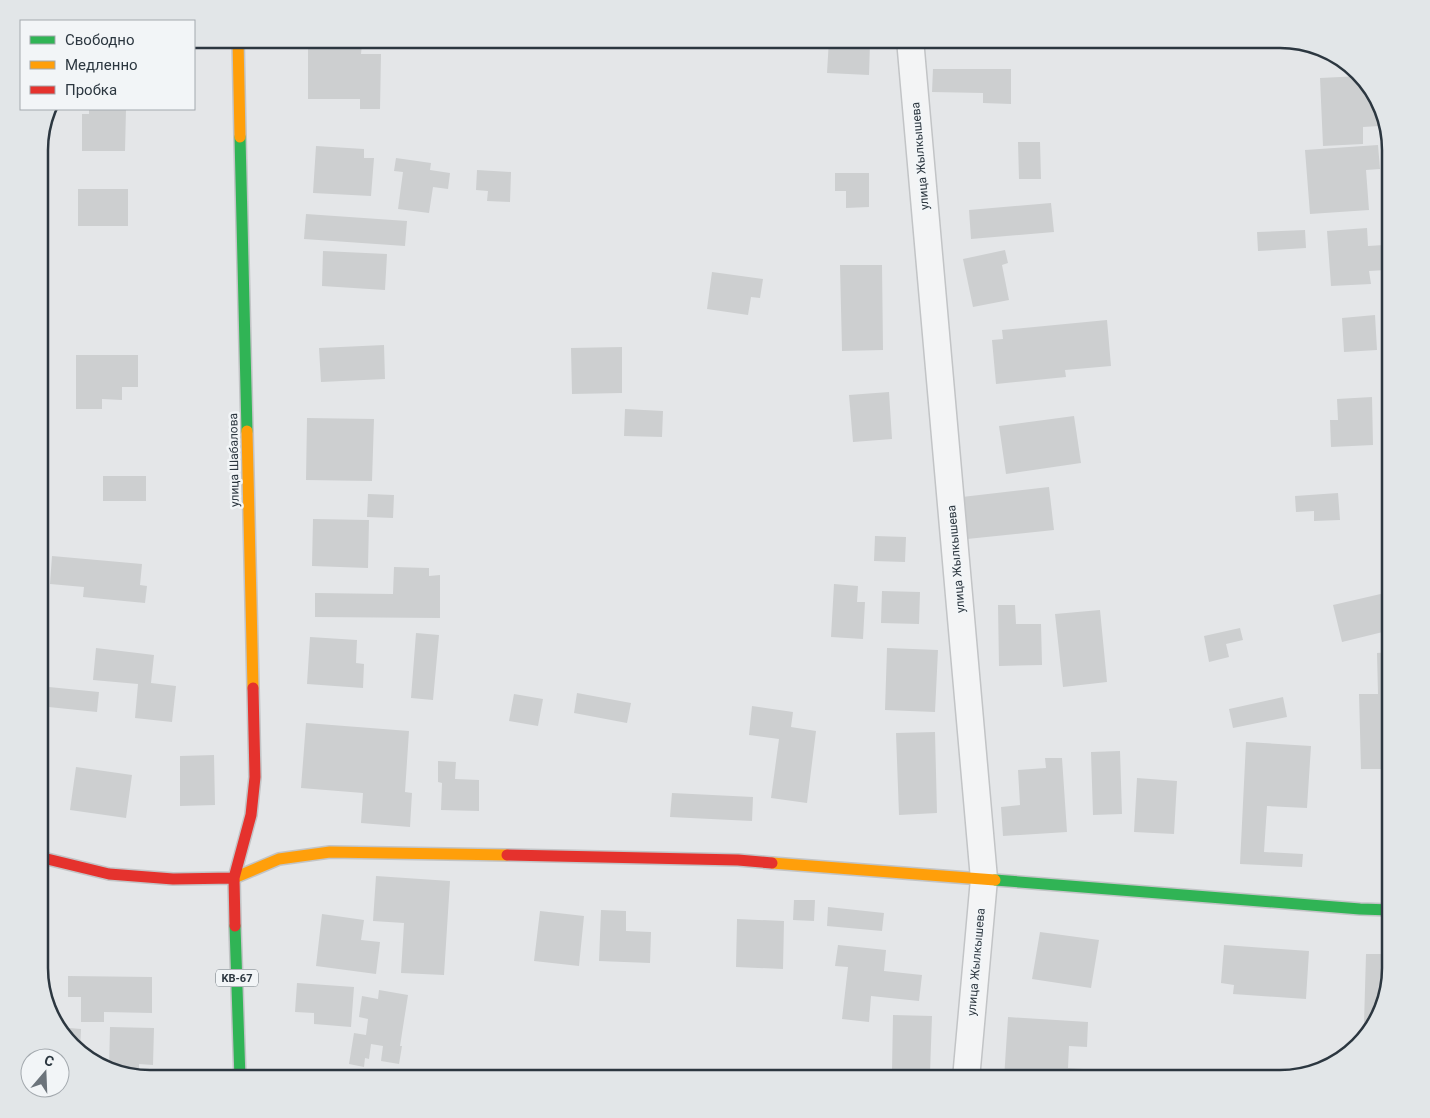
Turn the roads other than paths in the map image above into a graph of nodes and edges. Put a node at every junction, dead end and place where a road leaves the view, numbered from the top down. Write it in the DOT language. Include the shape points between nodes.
graph roads {
  1 [pos="238,48"];
  2 [pos="911,48"];
  3 [pos="48,859"];
  4 [pos="234,878"];
  5 [pos="984,879"];
  6 [pos="1382,910"];
  7 [pos="240,1070"];
  8 [pos="967,1070"];
  1 -- 4 [label="street, улица Шабалова" via="255,777 251,815"];
  2 -- 5 [label="street, улица Жылкышева"];
  3 -- 4 [label="street" via="109,874 173,879"];
  4 -- 5 [label="street" via="279,859 330,852 738,860"];
  4 -- 7 [label="street, KB-67"];
  5 -- 6 [label="street"];
  5 -- 8 [label="street, улица Жылкышева"];
}
